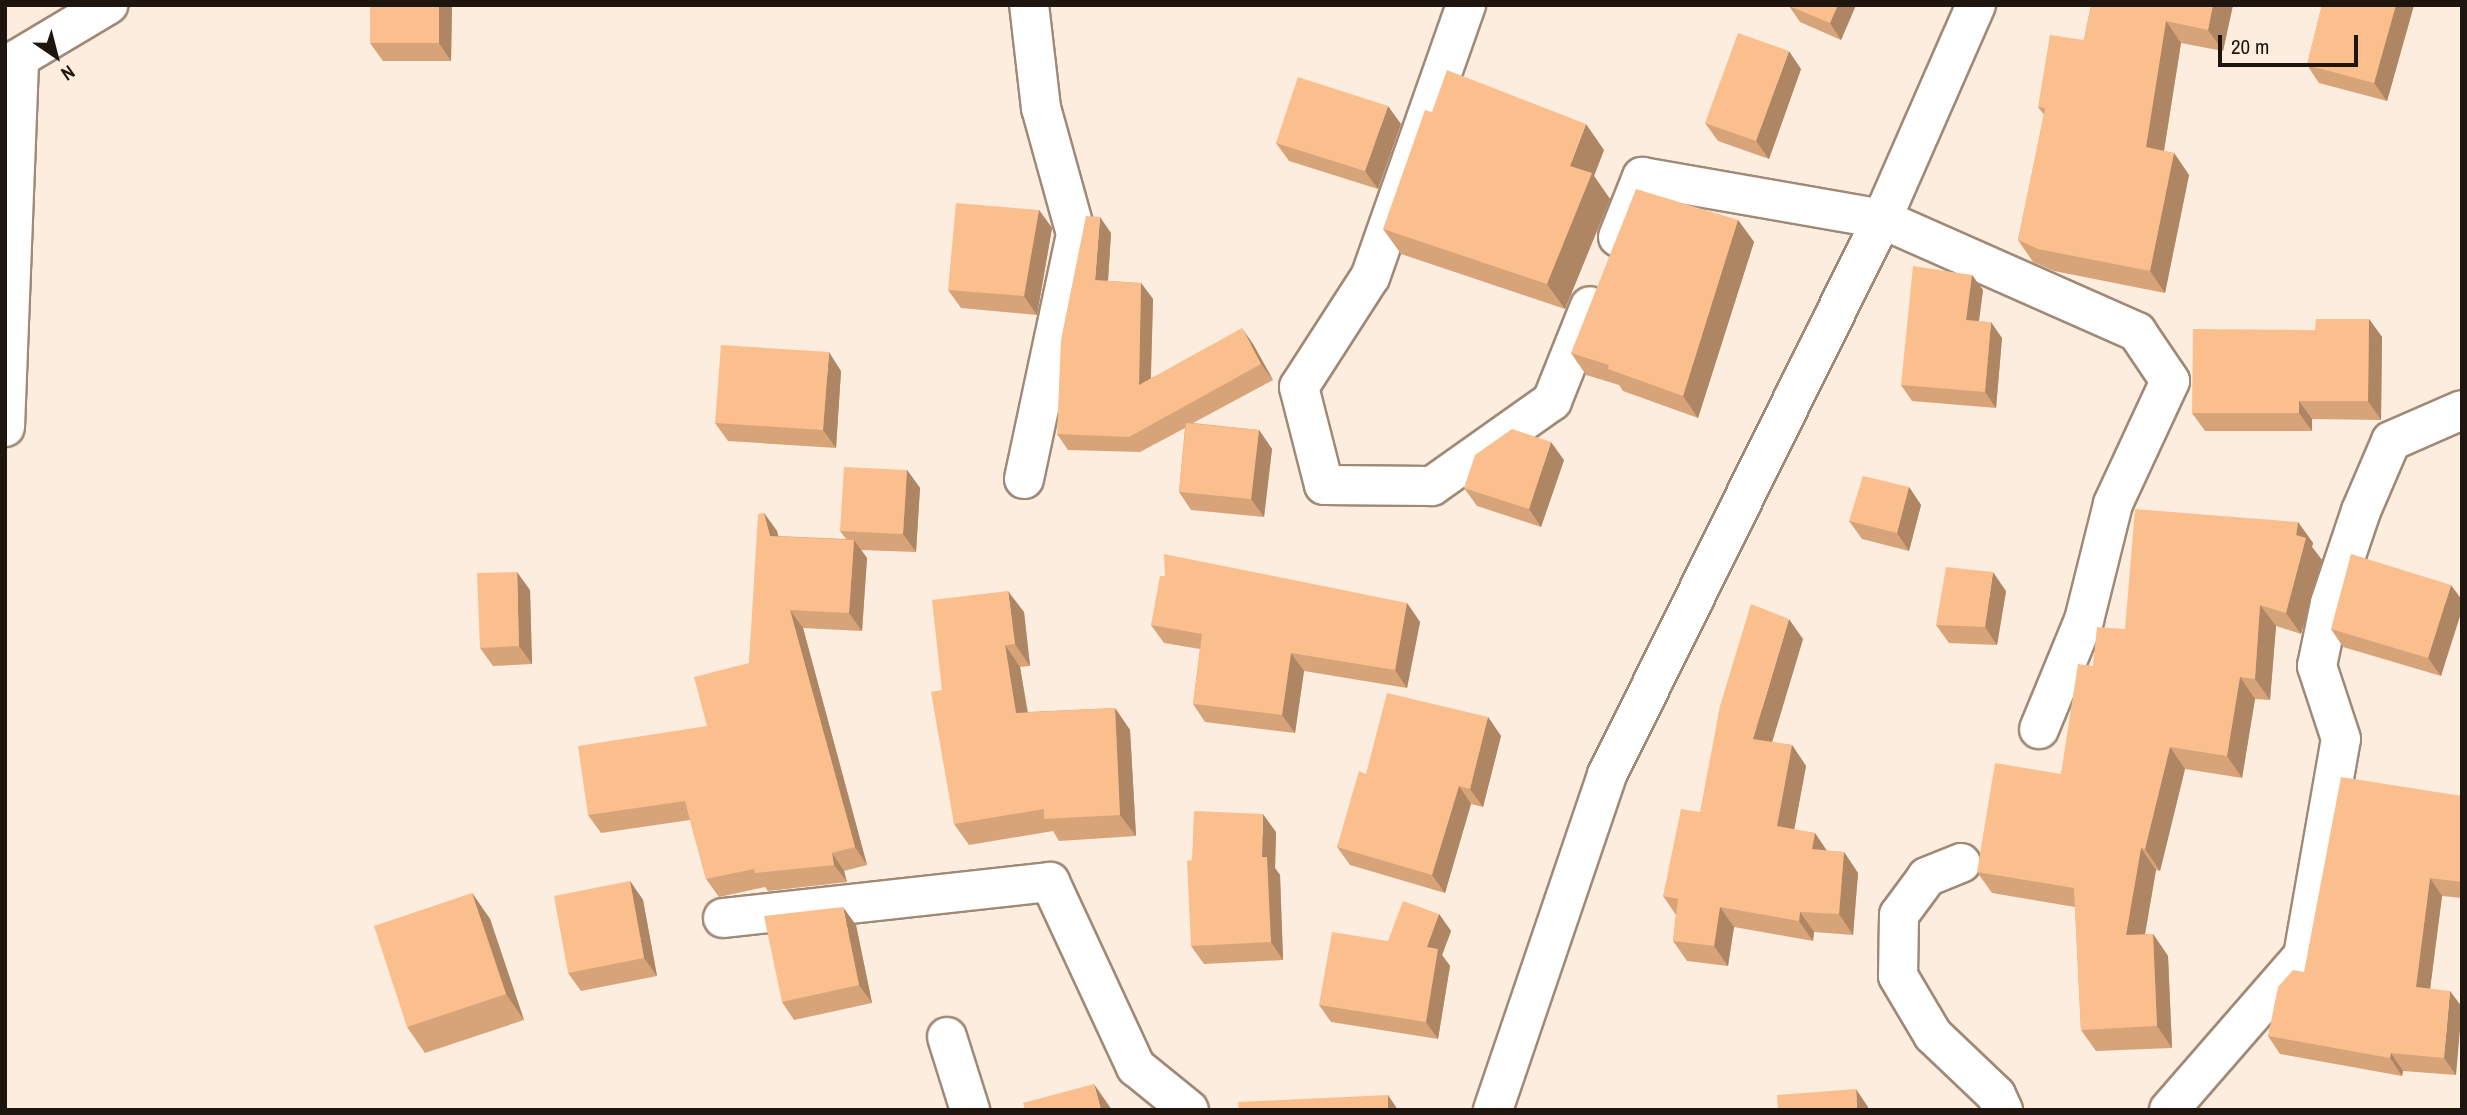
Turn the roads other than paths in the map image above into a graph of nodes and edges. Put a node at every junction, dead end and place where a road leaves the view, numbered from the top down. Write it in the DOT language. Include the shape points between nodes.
graph roads {
  1 [pos="108,5"];
  2 [pos="1029,5"];
  3 [pos="1466,5"];
  4 [pos="1976,5"];
  5 [pos="1882,219"];
  6 [pos="2462,410"];
  7 [pos="5,427"];
  8 [pos="1024,479"];
  9 [pos="2039,729"];
  10 [pos="1961,863"];
  11 [pos="723,918"];
  12 [pos="947,1037"];
  13 [pos="970,1110"];
  14 [pos="1189,1110"];
  15 [pos="1493,1110"];
  16 [pos="2003,1110"];
  17 [pos="2169,1110"];
  1 -- 7 [label="street" via="19,58"];
  2 -- 8 [label="street" via="1041,108 1076,234"];
  3 -- 5 [label="street" via="1370,277 1299,387 1324,485 1432,486 1552,401 1642,177"];
  4 -- 5 [label="street"];
  5 -- 9 [label="street" via="2137,332 2170,381 2113,504 2084,621"];
  5 -- 15 [label="street" via="1607,775"];
  6 -- 17 [label="street" via="2391,441 2330,603 2317,666 2341,739 2303,956"];
  10 -- 16 [label="street" via="1927,877 1899,915 1898,976 1933,1035 1996,1095"];
  11 -- 14 [label="street" via="1050,882 1136,1067"];
  12 -- 13 [label="street"];
}
